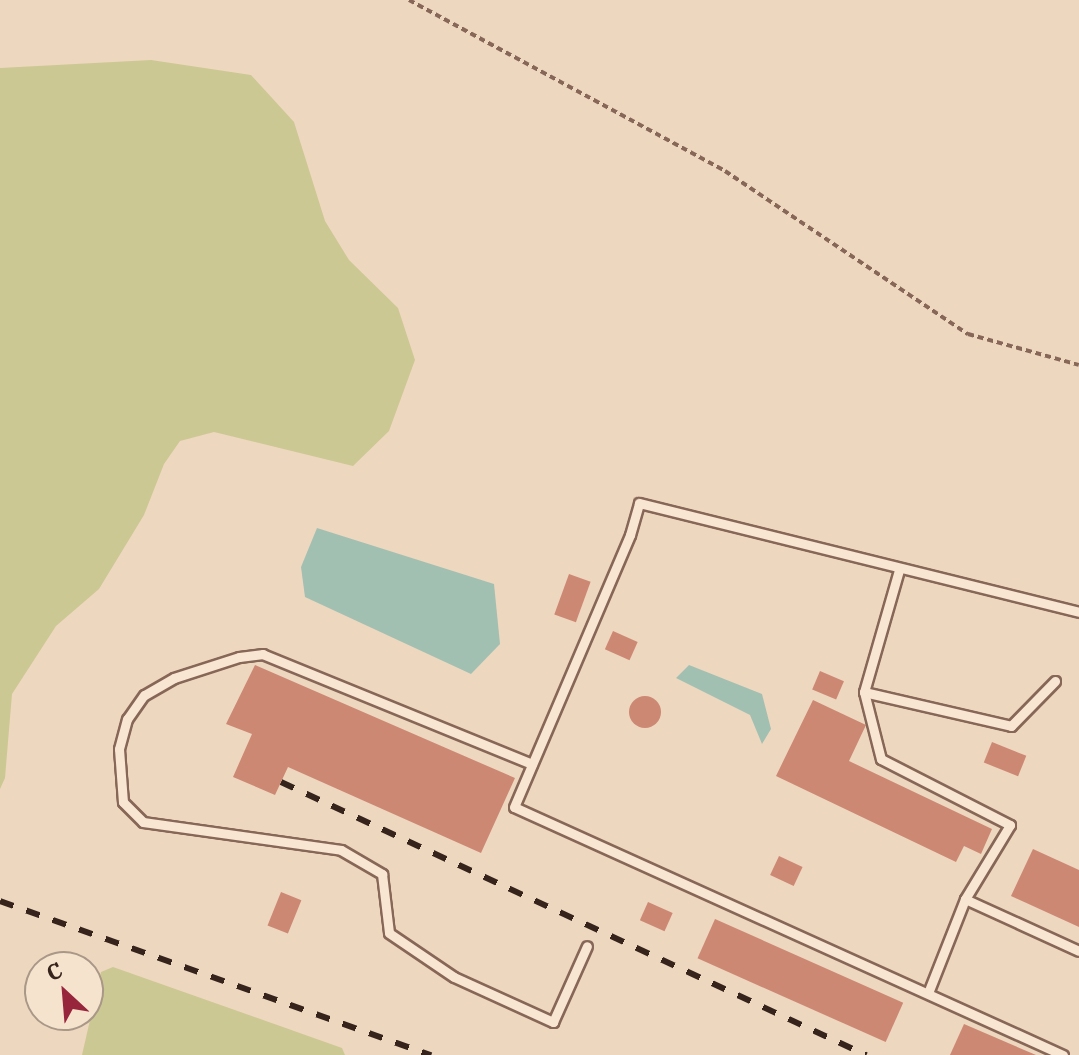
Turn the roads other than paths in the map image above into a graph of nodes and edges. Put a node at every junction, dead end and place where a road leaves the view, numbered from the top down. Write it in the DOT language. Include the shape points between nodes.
graph roads {
  1 [pos="899,570"];
  2 [pos="1079,612"];
  3 [pos="1055,681"];
  4 [pos="864,692"];
  5 [pos="532,764"];
  6 [pos="965,899"];
  7 [pos="587,946"];
  8 [pos="1079,951"];
  9 [pos="928,993"];
  10 [pos="1063,1055"];
  1 -- 2 [label="lane"];
  1 -- 4 [label="lane"];
  1 -- 5 [label="lane" via="639,503"];
  3 -- 4 [label="lane" via="1011,726"];
  4 -- 6 [label="lane" via="881,759 1010,825"];
  5 -- 7 [label="lane" via="263,654 174,678 144,695 127,719 119,749 123,802 143,822 341,850 382,874 389,933 454,977 553,1022"];
  5 -- 9 [label="lane" via="514,807"];
  6 -- 8 [label="lane"];
  6 -- 9 [label="lane"];
  9 -- 10 [label="lane"];
}
